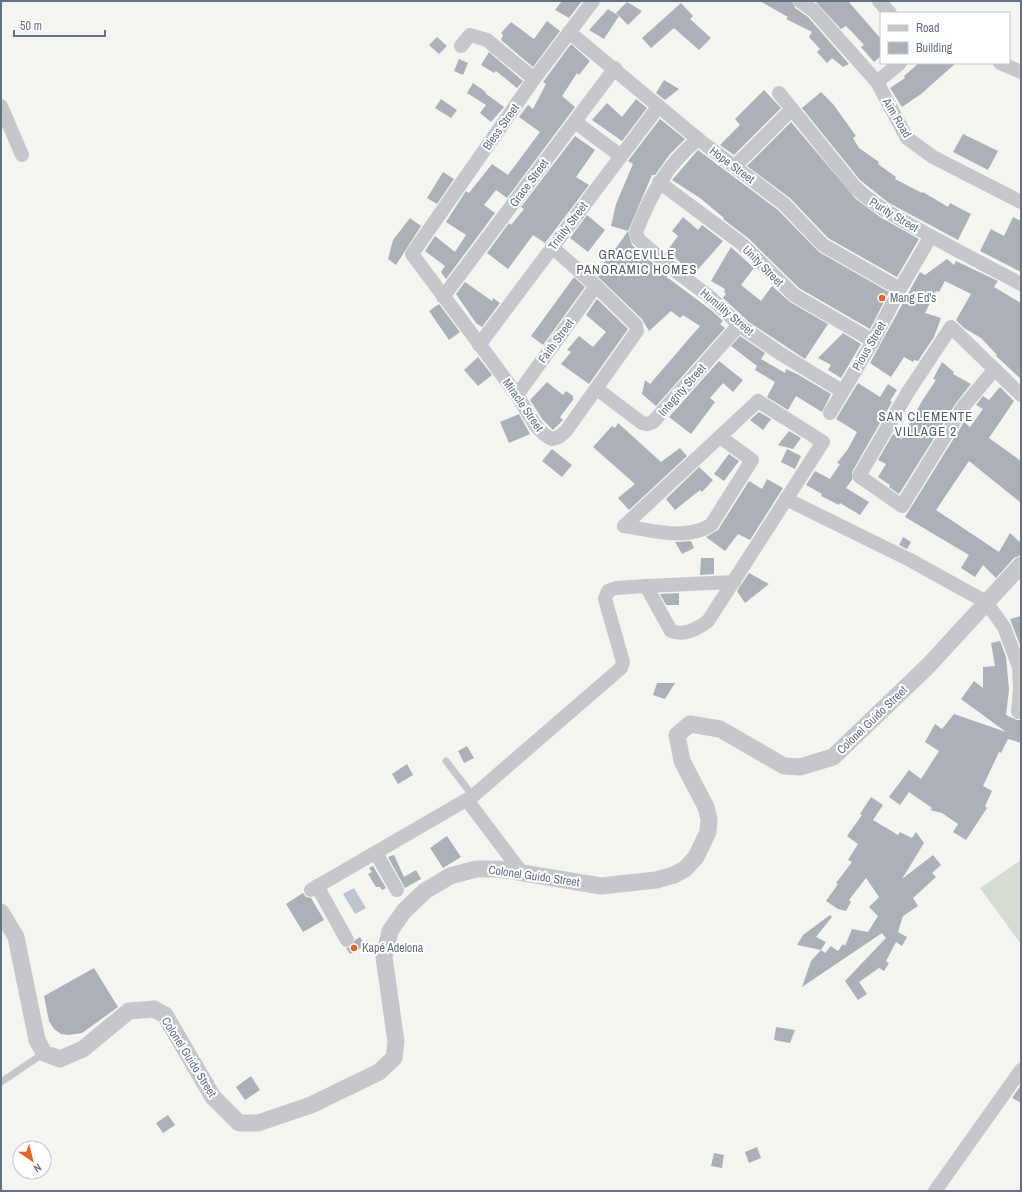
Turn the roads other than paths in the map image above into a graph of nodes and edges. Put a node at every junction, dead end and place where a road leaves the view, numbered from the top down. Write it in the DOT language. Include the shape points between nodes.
graph roads {
  1 [pos="593,1"];
  2 [pos="800,1"];
  3 [pos="879,1"];
  4 [pos="889,12"];
  5 [pos="569,32"];
  6 [pos="461,46"];
  7 [pos="899,64"];
  8 [pos="1002,64"];
  9 [pos="615,68"];
  10 [pos="1021,72"];
  11 [pos="534,79"];
  12 [pos="877,82"];
  13 [pos="780,94"];
  14 [pos="1,106"];
  15 [pos="658,106"];
  16 [pos="792,109"];
  17 [pos="575,122"];
  18 [pos="698,139"];
  19 [pos="22,154"];
  20 [pos="621,156"];
  21 [pos="735,166"];
  22 [pos="659,182"];
  23 [pos="1021,202"];
  24 [pos="931,236"];
  25 [pos="552,247"];
  26 [pos="412,254"];
  27 [pos="1021,284"];
  28 [pos="596,286"];
  29 [pos="900,289"];
  30 [pos="444,297"];
  31 [pos="739,325"];
  32 [pos="873,341"];
  33 [pos="479,345"];
  34 [pos="995,369"];
  35 [pos="597,389"];
  36 [pos="842,391"];
  37 [pos="517,395"];
  38 [pos="1021,395"];
  39 [pos="830,413"];
  40 [pos="720,437"];
  41 [pos="786,499"];
  42 [pos="1021,565"];
  43 [pos="734,582"];
  44 [pos="646,586"];
  45 [pos="986,602"];
  46 [pos="1018,712"];
  47 [pos="446,761"];
  48 [pos="470,798"];
  49 [pos="376,853"];
  50 [pos="522,873"];
  51 [pos="397,890"];
  52 [pos="1,912"];
  53 [pos="347,940"];
  54 [pos="44,1053"];
  55 [pos="1021,1070"];
  56 [pos="1,1082"];
  57 [pos="935,1191"];
  1 -- 5 [label="street, Bless Street"];
  2 -- 12 [label="street, Aim Road" via="814,11"];
  3 -- 4 [label="street"];
  5 -- 9 [label="street, Hope Street"];
  5 -- 11 [label="street, Bless Street"];
  6 -- 11 [label="street" via="470,35 486,40"];
  7 -- 12 [label="street"];
  8 -- 10 [label="street"];
  9 -- 15 [label="street, Hope Street"];
  9 -- 17 [label="street, Grace Street"];
  11 -- 26 [label="street, Bless Street"];
  12 -- 23 [label="street, Aim Road" via="907,138 933,157"];
  13 -- 16 [label="street, Purity Street"];
  14 -- 19 [label="street"];
  15 -- 18 [label="street, Hope Street"];
  15 -- 20 [label="street, Trinity Street"];
  16 -- 21 [label="street"];
  16 -- 24 [label="street, Purity Street" via="864,196"];
  17 -- 20 [label="street"];
  17 -- 30 [label="street, Grace Street"];
  18 -- 21 [label="street, Hope Street"];
  18 -- 22 [label="street, Humility Street" via="676,159"];
  20 -- 25 [label="street, Trinity Street"];
  21 -- 29 [label="street, Hope Street" via="784,204 823,245"];
  22 -- 31 [label="street, Humility Street" via="636,232 638,239 710,297"];
  22 -- 32 [label="street, Unity Street" via="742,244 794,296"];
  24 -- 27 [label="street, Purity Street"];
  24 -- 29 [label="street, Pious Street"];
  25 -- 28 [label="street"];
  25 -- 33 [label="street, Trinity Street"];
  26 -- 30 [label="street, Miracle Street"];
  28 -- 35 [label="street, Miracle Street" via="636,325 637,329"];
  28 -- 37 [label="street, Faith Street"];
  29 -- 32 [label="street, Pious Street"];
  30 -- 33 [label="street, Miracle Street"];
  31 -- 35 [label="street, Integrity Street" via="654,422 642,423"];
  31 -- 36 [label="street, Humility Street"];
  32 -- 36 [label="street, Pious Street"];
  33 -- 37 [label="street, Miracle Street"];
  34 -- 34 [label="street" via="963,407 902,506 859,476 908,392 951,327"];
  34 -- 38 [label="street"];
  35 -- 37 [label="street, Miracle Street" via="566,431 552,439 540,431"];
  36 -- 39 [label="street, Pious Street"];
  40 -- 40 [label="street" via="752,460 711,525 704,530 688,533 624,526"];
  40 -- 41 [label="street" via="758,401 823,442"];
  41 -- 43 [label="street"];
  41 -- 45 [label="street" via="910,560"];
  42 -- 45 [label="street, Colonel Guido Street"];
  43 -- 44 [label="street"];
  43 -- 44 [label="street" via="708,621 698,628 679,634 671,631"];
  44 -- 48 [label="street" via="616,588 608,591 605,599 623,662 621,668"];
  45 -- 46 [label="street" via="1004,627 1019,667"];
  45 -- 50 [label="street, Colonel Guido Street" via="928,666 833,757 800,767 784,766 720,729 690,724 677,735 682,761 706,807 709,819 708,832 696,857 685,869 656,880 601,886"];
  47 -- 48 [label="lane"];
  48 -- 49 [label="street"];
  48 -- 50 [label="street"];
  49 -- 51 [label="street"];
  49 -- 53 [label="street" via="314,888"];
  50 -- 54 [label="street, Colonel Guido Street" via="476,869 450,876 425,891 404,911 390,931 384,957 396,1042 394,1058 379,1072 310,1105 258,1123 239,1123 213,1097 165,1015 154,1009 128,1011 83,1049 60,1058"];
  52 -- 54 [label="street" via="16,937 37,1040"];
  54 -- 56 [label="lane"];
  55 -- 57 [label="street"];
}
